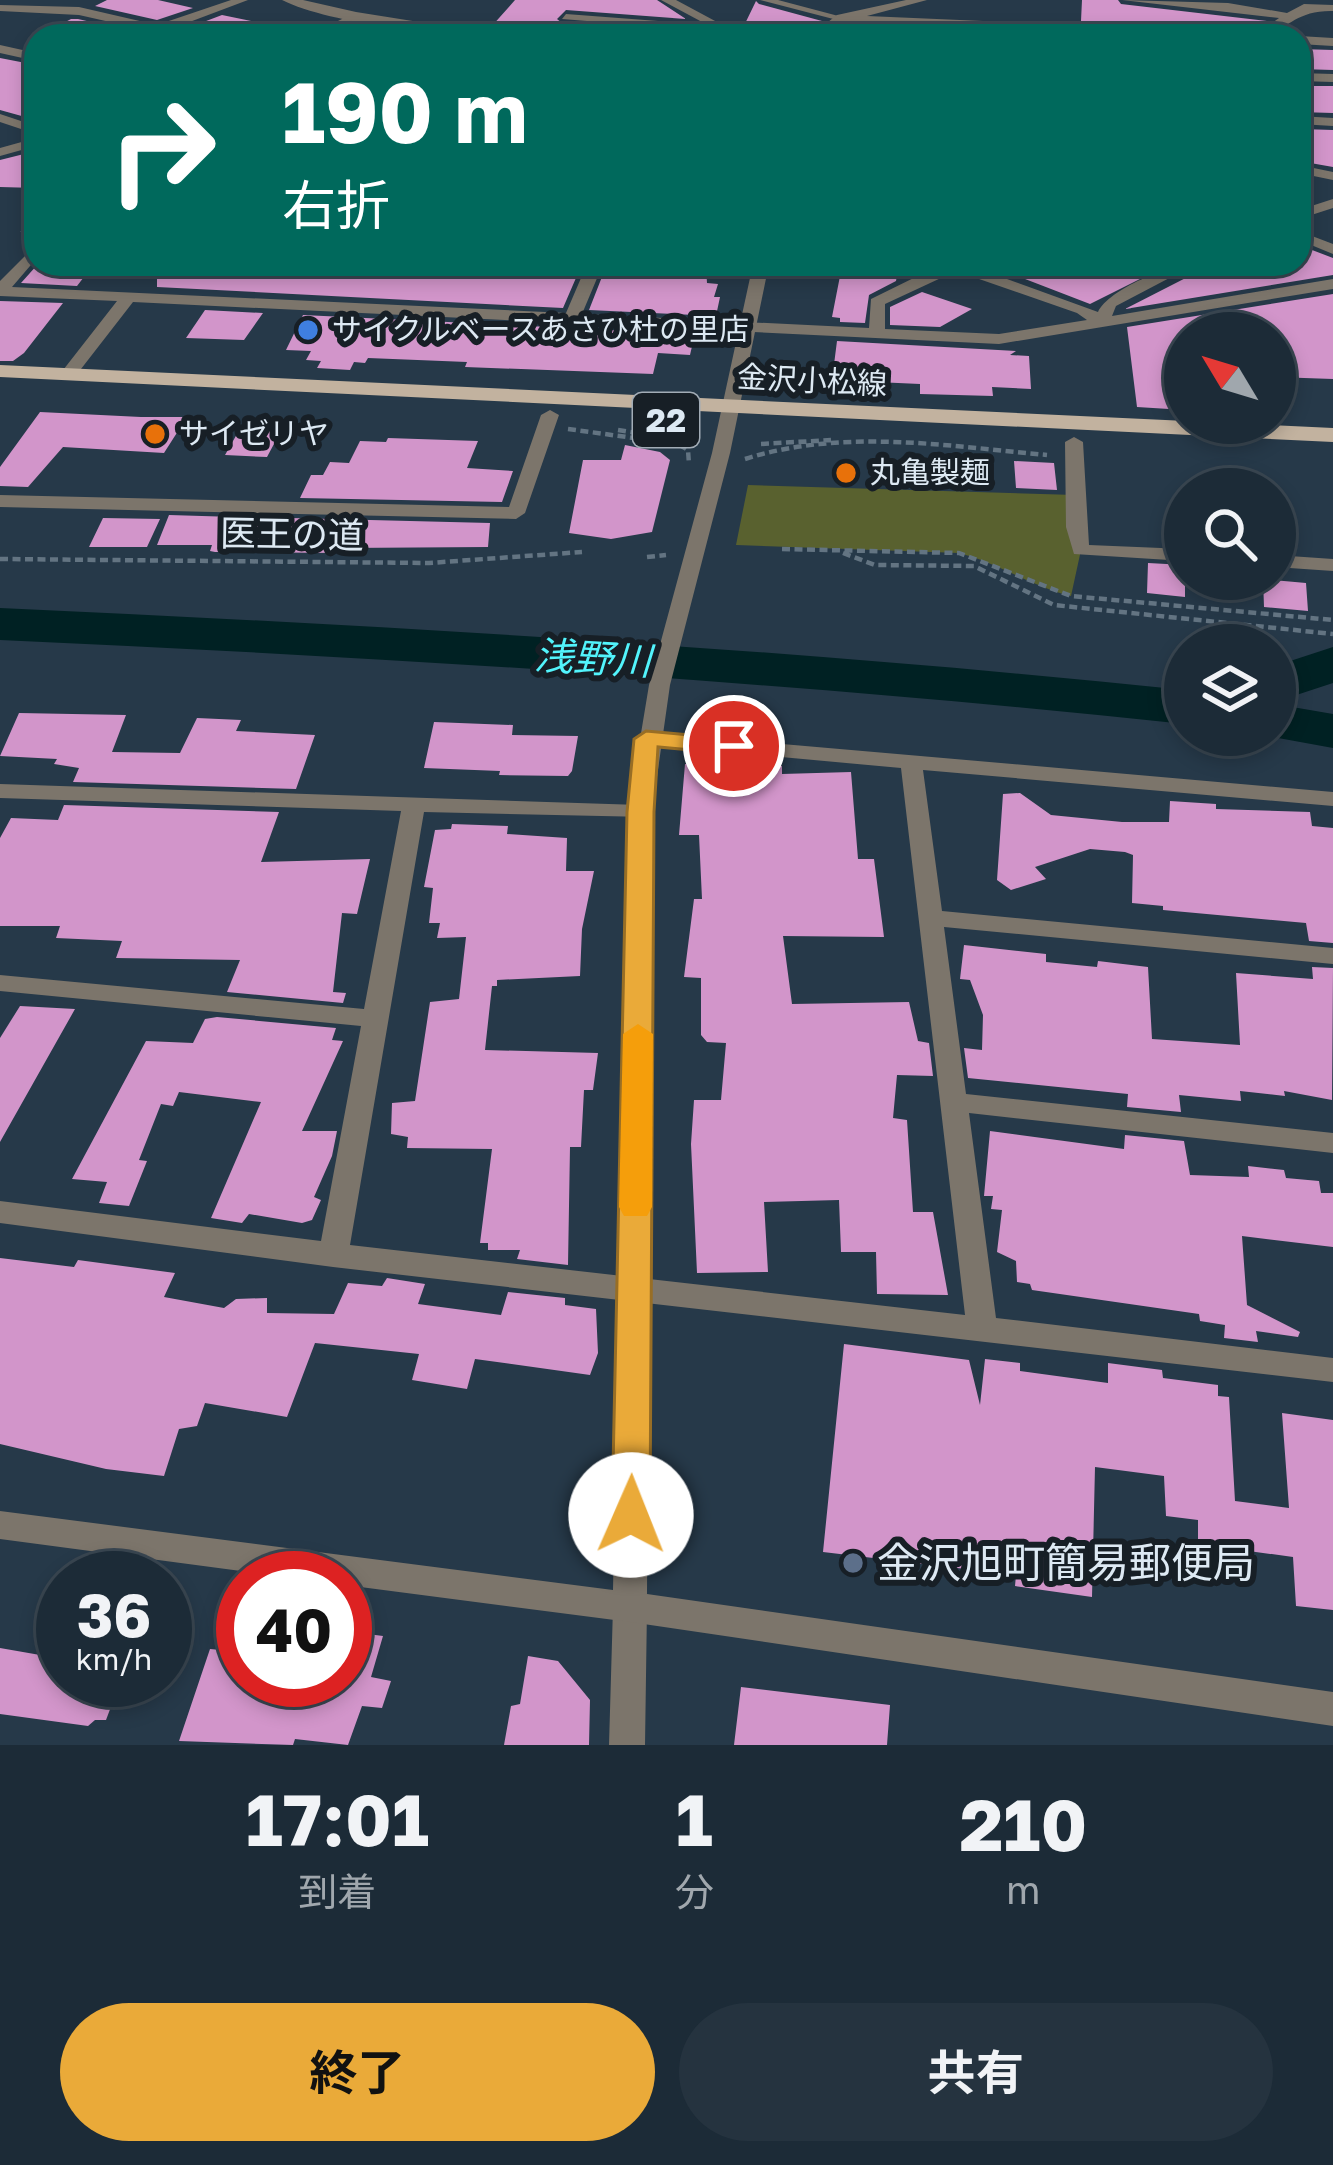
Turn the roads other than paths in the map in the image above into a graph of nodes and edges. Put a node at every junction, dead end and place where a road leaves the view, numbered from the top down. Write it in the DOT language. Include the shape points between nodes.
graph roads {
  1 [pos="242,0"];
  2 [pos="288,0"];
  3 [pos="667,0"];
  4 [pos="765,0"];
  5 [pos="861,0"];
  6 [pos="921,0"];
  7 [pos="1128,0"];
  8 [pos="886,5"];
  9 [pos="0,8"];
  10 [pos="1333,8"];
  11 [pos="356,16"];
  12 [pos="1286,16"];
  13 [pos="566,17"];
  14 [pos="841,18"];
  15 [pos="142,24"];
  16 [pos="172,24"];
  17 [pos="339,24"];
  18 [pos="414,24"];
  19 [pos="639,24"];
  20 [pos="708,24"];
  21 [pos="833,24"];
  22 [pos="974,24"];
  23 [pos="1276,24"];
  24 [pos="24,264"];
  25 [pos="590,276"];
  26 [pos="758,276"];
  27 [pos="930,276"];
  28 [pos="985,276"];
  29 [pos="1164,276"];
  30 [pos="1333,284"];
  31 [pos="0,291"];
  32 [pos="129,297"];
  33 [pos="572,318"];
  34 [pos="1101,321"];
  35 [pos="746,327"];
  36 [pos="877,332"];
  37 [pos="0,371"];
  38 [pos="68,374"];
  39 [pos="0,387"];
  40 [pos="730,415"];
  41 [pos="549,422"];
  42 [pos="1333,435"];
  43 [pos="1074,449"];
  44 [pos="1333,449"];
  45 [pos="0,501"];
  46 [pos="1164,554"];
  47 [pos="1296,562"];
  48 [pos="1333,565"];
  49 [pos="648,729"];
  50 [pos="911,761"];
  51 [pos="0,791"];
  52 [pos="1333,799"];
  53 [pos="414,804"];
  54 [pos="640,812"];
  55 [pos="931,918"];
  56 [pos="1333,956"];
  57 [pos="0,983"];
  58 [pos="376,1019"];
  59 [pos="954,1102"];
  60 [pos="1333,1143"];
  61 [pos="0,1212"];
  62 [pos="333,1256"];
  63 [pos="634,1286"];
  64 [pos="982,1327"];
  65 [pos="1333,1370"];
  66 [pos="0,1526"];
  67 [pos="630,1607"];
  68 [pos="1333,1709"];
  69 [pos="627,1745"];
  1 -- 16 [label="street"];
  2 -- 11 [label="street"];
  3 -- 20 [label="street"];
  4 -- 14 [label="lane"];
  5 -- 8 [label="street"];
  6 -- 8 [label="street"];
  7 -- 12 [label="street"];
  8 -- 14 [label="street"];
  9 -- 15 [label="street" via="79,10"];
  10 -- 12 [label="street"];
  11 -- 17 [label="street"];
  11 -- 18 [label="street"];
  12 -- 23 [label="street"];
  13 -- 19 [label="lane"];
  14 -- 21 [label="street"];
  14 -- 22 [label="street"];
  24 -- 31 [label="street"];
  25 -- 33 [label="street"];
  26 -- 35 [label="street"];
  27 -- 36 [label="street" via="877,302"];
  28 -- 34 [label="street"];
  29 -- 34 [label="street" via="1110,303"];
  30 -- 34 [label="street"];
  31 -- 32 [label="street"];
  32 -- 33 [label="street"];
  32 -- 38 [label="street"];
  33 -- 35 [label="street"];
  34 -- 36 [label="street" via="999,339"];
  35 -- 36 [label="street"];
  35 -- 40 [label="street"];
  37 -- 38 [label="main road, 金沢小松線 / 22"];
  38 -- 40 [label="main road, 金沢小松線 / 22"];
  39 -- 41 [label="main road, 金沢小松線 / 22"];
  40 -- 41 [label="main road, 金沢小松線 / 22"];
  40 -- 42 [label="main road, 金沢小松線 / 22"];
  40 -- 43 [label="main road, 金沢小松線 / 22"];
  40 -- 49 [label="street"];
  41 -- 45 [label="street" via="515,513"];
  43 -- 44 [label="main road, 金沢小松線 / 22"];
  43 -- 46 [label="street" via="1081,550"];
  47 -- 48 [label="street"];
  49 -- 50 [label="street"];
  49 -- 54 [label="street"];
  50 -- 52 [label="street"];
  50 -- 55 [label="street"];
  51 -- 53 [label="street"];
  53 -- 54 [label="street"];
  53 -- 58 [label="street"];
  54 -- 63 [label="street"];
  55 -- 56 [label="street"];
  55 -- 59 [label="street"];
  57 -- 58 [label="street"];
  58 -- 62 [label="street"];
  59 -- 60 [label="street"];
  59 -- 64 [label="street"];
  61 -- 62 [label="street"];
  62 -- 63 [label="street"];
  63 -- 64 [label="street"];
  63 -- 67 [label="street"];
  64 -- 65 [label="street"];
  66 -- 67 [label="street"];
  67 -- 68 [label="street"];
  67 -- 69 [label="street"];
}
